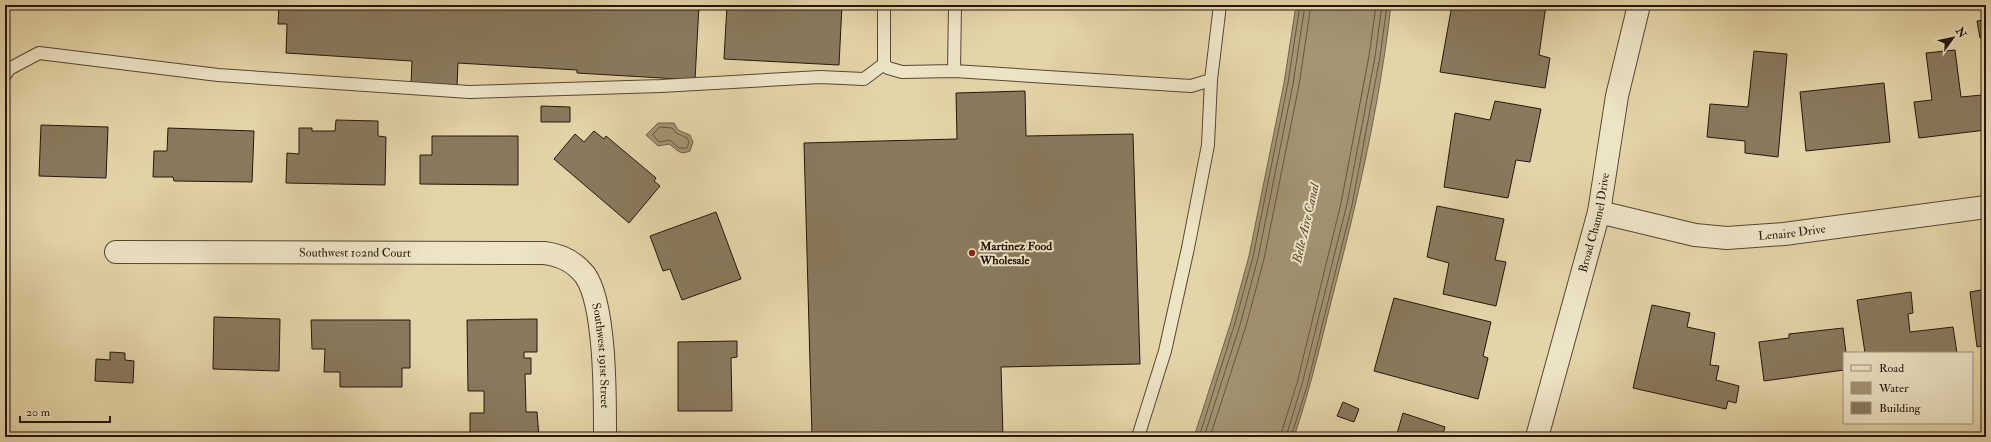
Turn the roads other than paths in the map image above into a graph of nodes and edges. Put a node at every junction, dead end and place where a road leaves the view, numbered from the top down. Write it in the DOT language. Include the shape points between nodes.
graph roads {
  1 [pos="884,5"];
  2 [pos="955,5"];
  3 [pos="1220,5"];
  4 [pos="1639,5"];
  5 [pos="884,64"];
  6 [pos="954,71"];
  7 [pos="5,74"];
  8 [pos="1211,80"];
  9 [pos="1986,207"];
  10 [pos="1599,212"];
  11 [pos="116,252"];
  12 [pos="586,277"];
  13 [pos="605,437"];
  14 [pos="1138,437"];
  15 [pos="1537,437"];
  1 -- 5 [label="lane"];
  2 -- 6 [label="lane"];
  3 -- 8 [label="lane"];
  4 -- 10 [label="street, Broad Channel Drive" via="1616,96"];
  5 -- 6 [label="lane" via="888,68 902,72"];
  5 -- 7 [label="lane" via="864,79 820,76 661,86 469,92 218,75 39,53 9,69"];
  6 -- 8 [label="lane" via="1191,86"];
  8 -- 14 [label="lane" via="1208,145 1189,240 1165,351"];
  9 -- 10 [label="street, Lenaire Drive" via="1784,234 1727,238 1695,235"];
  10 -- 15 [label="street, Broad Channel Drive"];
  11 -- 12 [label="street, Southwest 102nd Court" via="544,252 567,259"];
  12 -- 13 [label="street, Southwest 191st Street" via="600,323"];
}
